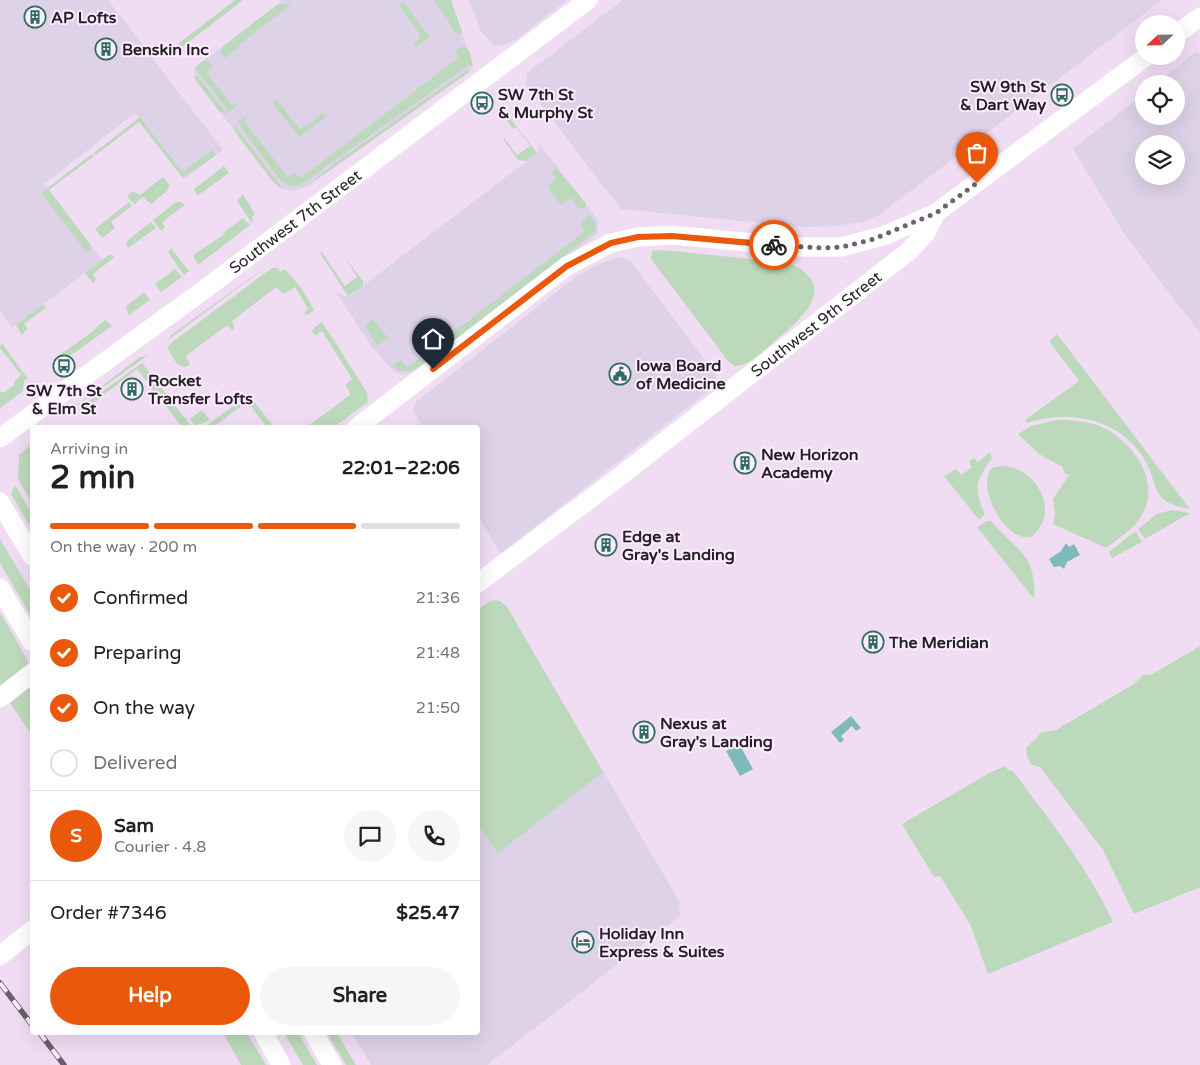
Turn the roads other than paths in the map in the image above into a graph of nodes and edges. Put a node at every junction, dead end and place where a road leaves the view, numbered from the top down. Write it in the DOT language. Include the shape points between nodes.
graph roads {
  1 [pos="588,0"];
  2 [pos="1198,16"];
  3 [pos="1185,27"];
  4 [pos="1135,65"];
  5 [pos="936,213"];
  6 [pos="360,425"];
  7 [pos="0,438"];
  8 [pos="0,502"];
  9 [pos="30,553"];
  10 [pos="480,581"];
  11 [pos="0,588"];
  12 [pos="30,639"];
  13 [pos="30,675"];
  14 [pos="0,698"];
  15 [pos="30,932"];
  16 [pos="0,956"];
  17 [pos="265,1035"];
  18 [pos="315,1035"];
  19 [pos="281,1065"];
  20 [pos="332,1065"];
  1 -- 7 [label="main road, Southwest 7th Street"];
  2 -- 3 [label="main road"];
  4 -- 5 [label="main road, Southwest 9th Street"];
  5 -- 6 [label="main road" via="886,235 842,247 798,247 672,236 638,237 611,243 567,266"];
  5 -- 10 [label="main road, Southwest 9th Street" via="925,234 910,251"];
  8 -- 9 [label="main road"];
  11 -- 12 [label="main road"];
  13 -- 14 [label="main road"];
  15 -- 16 [label="main road"];
  17 -- 19 [label="main road"];
  18 -- 20 [label="main road"];
}
